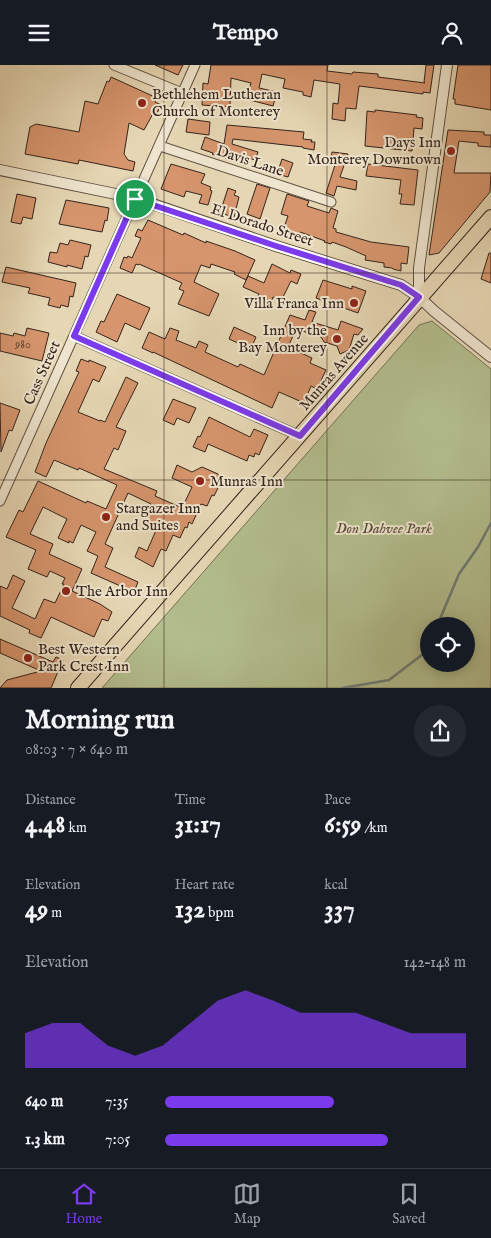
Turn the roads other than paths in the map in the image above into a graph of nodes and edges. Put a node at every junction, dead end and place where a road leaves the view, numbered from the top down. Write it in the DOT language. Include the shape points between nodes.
graph roads {
  1 [pos="114,65"];
  2 [pos="195,65"];
  3 [pos="447,65"];
  4 [pos="182,93"];
  5 [pos="160,145"];
  6 [pos="0,171"];
  7 [pos="135,199"];
  8 [pos="331,202"];
  9 [pos="491,217"];
  10 [pos="419,297"];
  11 [pos="74,336"];
  12 [pos="491,357"];
  13 [pos="300,436"];
  14 [pos="0,501"];
  15 [pos="78,688"];
  1 -- 4 [label="street"];
  2 -- 4 [label="street, Cass Street"];
  3 -- 10 [label="street" via="419,268"];
  4 -- 5 [label="street, Cass Street"];
  5 -- 7 [label="street, Cass Street"];
  5 -- 8 [label="street, Davis Lane"];
  6 -- 7 [label="street, El Dorado Street"];
  7 -- 10 [label="street, El Dorado Street" via="401,285"];
  7 -- 11 [label="street, Cass Street"];
  9 -- 10 [label="main road, Munras Avenue"];
  10 -- 12 [label="street, El Dorado Street"];
  10 -- 13 [label="main road, Munras Avenue"];
  11 -- 13 [label="street"];
  11 -- 14 [label="street, Cass Street"];
  13 -- 15 [label="main road, Munras Avenue"];
}
